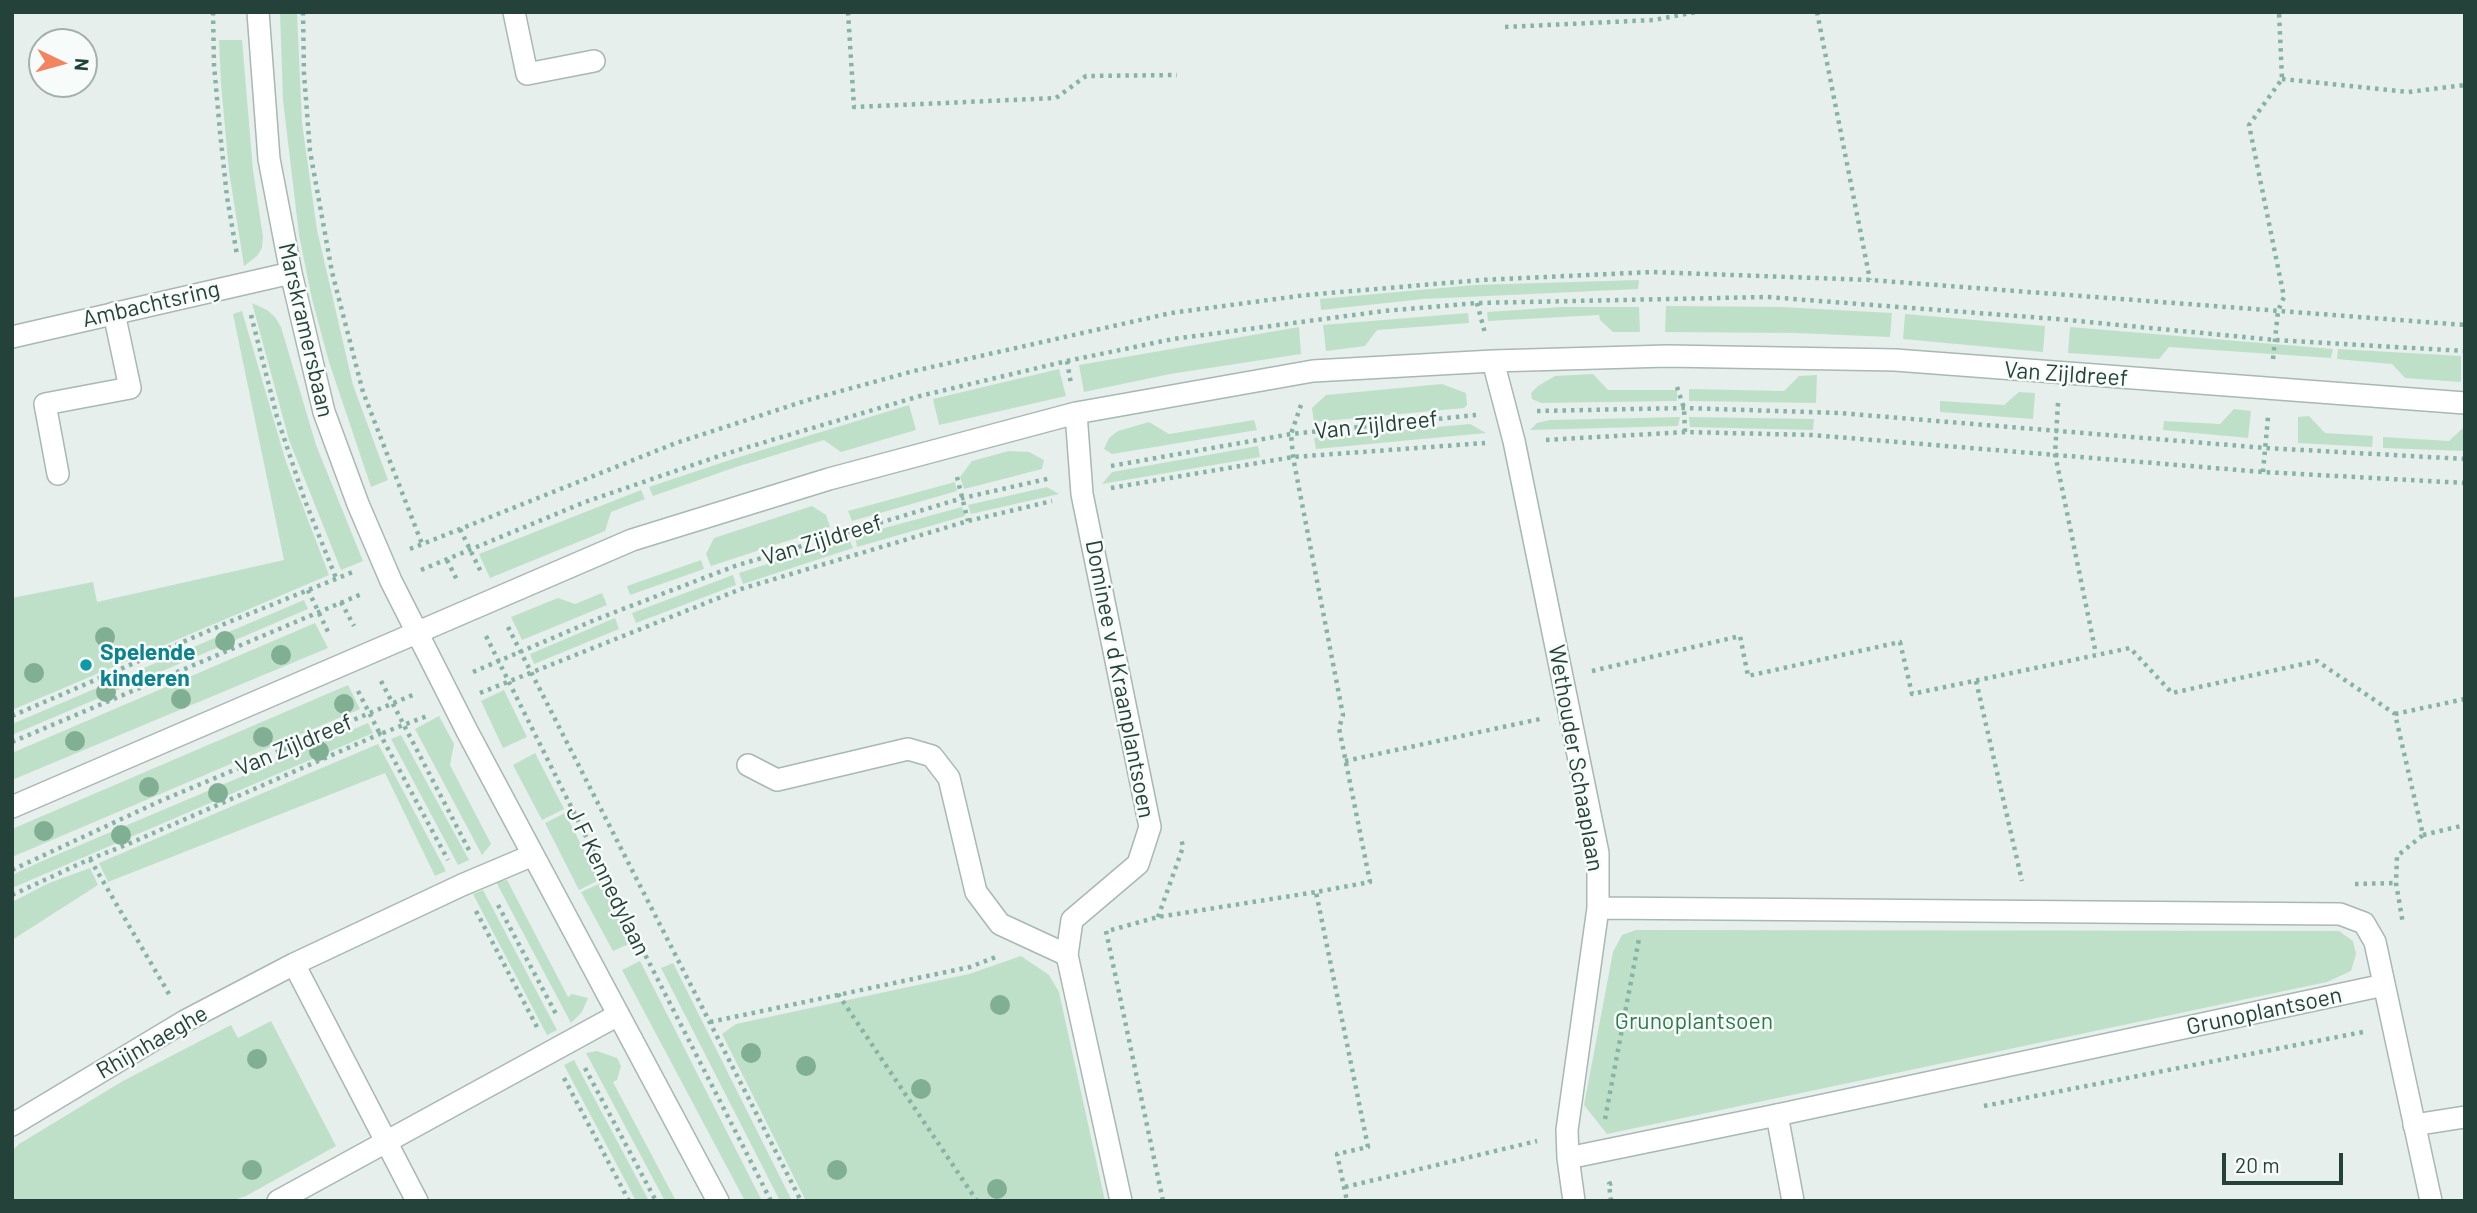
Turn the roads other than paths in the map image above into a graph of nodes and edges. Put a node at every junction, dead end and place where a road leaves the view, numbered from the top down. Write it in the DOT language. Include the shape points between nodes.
graph roads {
  1 [pos="258,12"];
  2 [pos="514,12"];
  3 [pos="594,61"];
  4 [pos="291,273"];
  5 [pos="114,313"];
  6 [pos="12,337"];
  7 [pos="1493,361"];
  8 [pos="2465,403"];
  9 [pos="1076,413"];
  10 [pos="58,474"];
  11 [pos="418,631"];
  12 [pos="748,765"];
  13 [pos="12,807"];
  14 [pos="533,855"];
  15 [pos="1598,908"];
  16 [pos="1067,955"];
  17 [pos="294,964"];
  18 [pos="2384,985"];
  19 [pos="618,1015"];
  20 [pos="1777,1115"];
  21 [pos="2465,1117"];
  22 [pos="12,1125"];
  23 [pos="2414,1125"];
  24 [pos="386,1142"];
  25 [pos="1568,1158"];
  26 [pos="278,1201"];
  27 [pos="418,1201"];
  28 [pos="718,1201"];
  29 [pos="1121,1201"];
  30 [pos="1574,1201"];
  31 [pos="1793,1201"];
  32 [pos="2431,1201"];
  1 -- 4 [label="street, Marskramersbaan" via="269,159"];
  2 -- 3 [label="street" via="527,74"];
  4 -- 5 [label="street, Ambachtsring"];
  4 -- 11 [label="street, Marskramersbaan" via="324,412 391,582"];
  5 -- 6 [label="street, Ambachtsring"];
  5 -- 10 [label="street" via="130,388 45,404"];
  7 -- 8 [label="street, Van Zijldreef" via="1667,356 1895,360"];
  7 -- 9 [label="street, Van Zijldreef" via="1313,371"];
  7 -- 15 [label="street, Wethouder Schaaplaan" via="1514,441 1598,853"];
  9 -- 11 [label="street, Van Zijldreef" via="829,479 632,540"];
  9 -- 16 [label="street, Dominee v d Kraanplantsoen" via="1082,494 1150,827 1138,864 1072,919"];
  11 -- 13 [label="street, Van Zijldreef"];
  11 -- 14 [label="street"];
  12 -- 16 [label="street" via="777,780 908,749 932,756 949,778 975,892 1000,924"];
  14 -- 17 [label="street, Rhijnhaeghe"];
  14 -- 19 [label="street"];
  15 -- 18 [label="street" via="2340,914 2364,923 2375,942"];
  15 -- 25 [label="street, Wethouder Schaaplaan" via="1567,1130"];
  16 -- 29 [label="street"];
  17 -- 22 [label="street, Rhijnhaeghe" via="185,1021"];
  17 -- 24 [label="street"];
  18 -- 20 [label="street, Grunoplantsoen"];
  18 -- 23 [label="street"];
  19 -- 24 [label="street"];
  19 -- 28 [label="street"];
  20 -- 25 [label="street, Grunoplantsoen"];
  20 -- 31 [label="street"];
  21 -- 23 [label="street"];
  23 -- 32 [label="street"];
  24 -- 26 [label="street"];
  24 -- 27 [label="street"];
  25 -- 30 [label="street, Wethouder Schaaplaan"];
}
